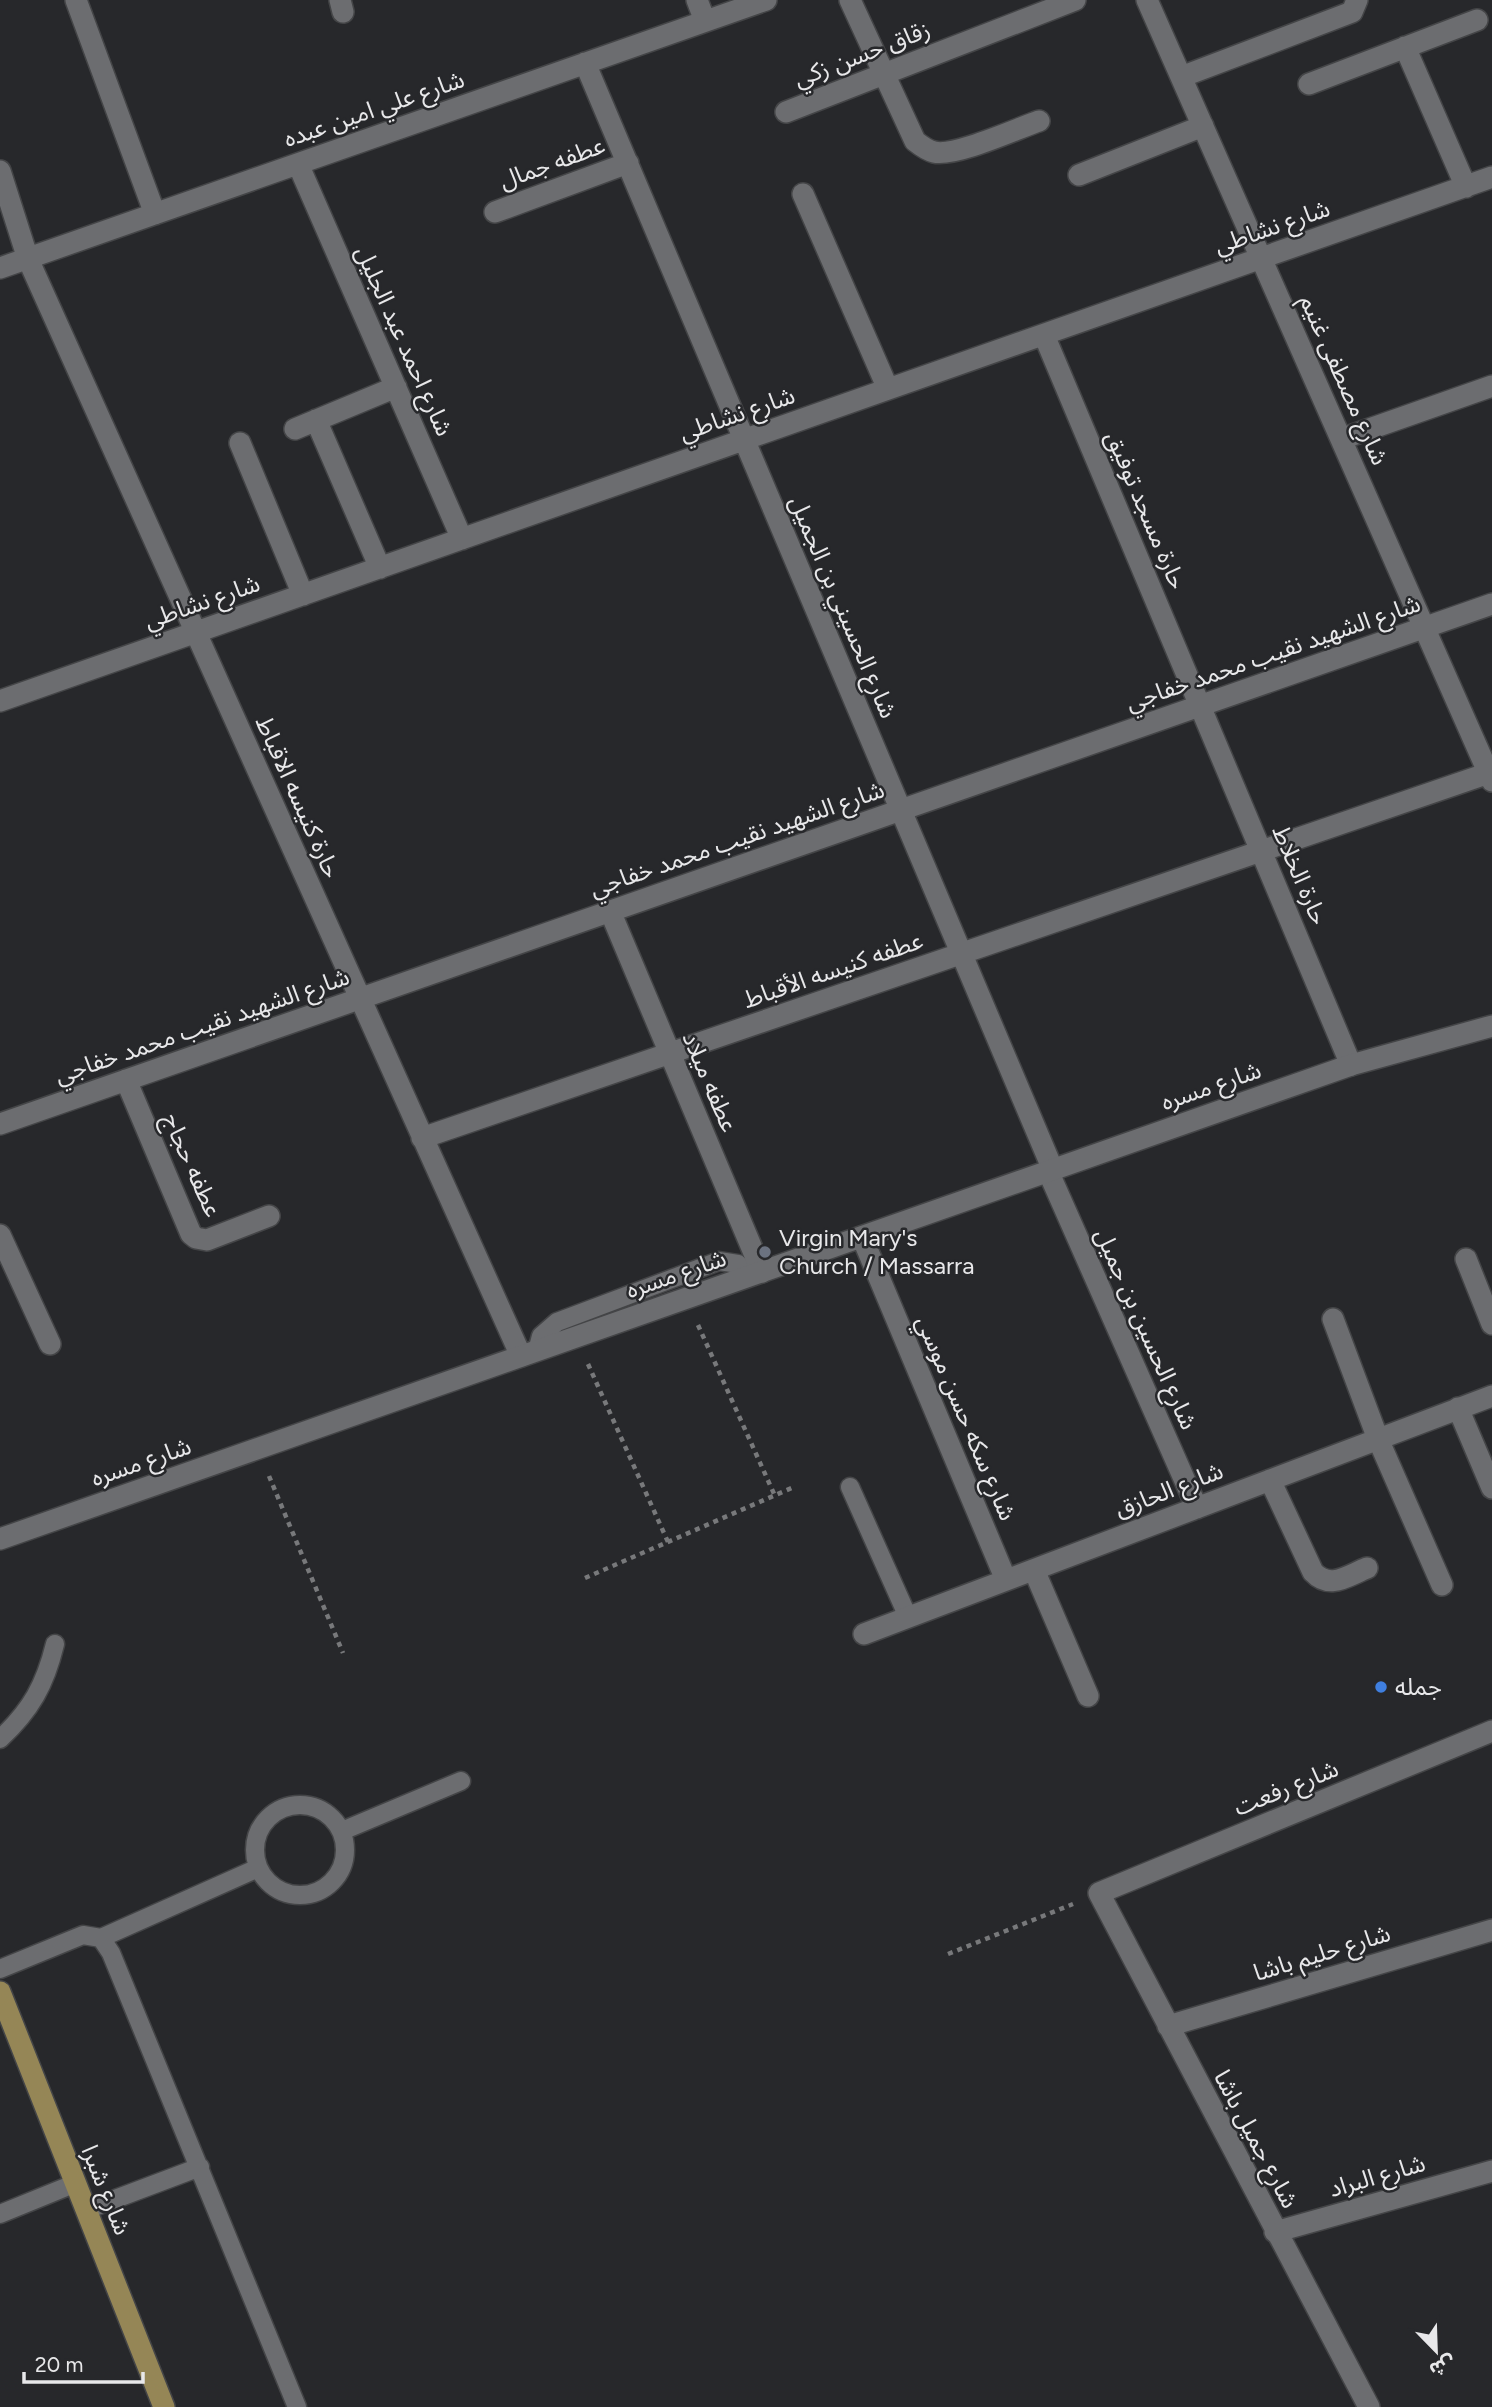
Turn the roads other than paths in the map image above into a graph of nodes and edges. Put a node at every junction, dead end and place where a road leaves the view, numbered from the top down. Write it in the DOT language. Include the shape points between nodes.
graph roads {
  1 [pos="76,0"];
  2 [pos="697,0"];
  3 [pos="766,0"];
  4 [pos="850,0"];
  5 [pos="1075,0"];
  6 [pos="1147,0"];
  7 [pos="1357,0"];
  8 [pos="1477,20"];
  9 [pos="705,21"];
  10 [pos="1405,47"];
  11 [pos="585,63"];
  12 [pos="884,74"];
  13 [pos="1181,77"];
  14 [pos="1309,83"];
  15 [pos="786,112"];
  16 [pos="1039,121"];
  17 [pos="1203,126"];
  18 [pos="628,163"];
  19 [pos="298,164"];
  20 [pos="0,171"];
  21 [pos="1079,175"];
  22 [pos="1492,177"];
  23 [pos="1466,187"];
  24 [pos="803,194"];
  25 [pos="495,212"];
  26 [pos="155,214"];
  27 [pos="1262,258"];
  28 [pos="28,259"];
  29 [pos="0,268"];
  30 [pos="1044,335"];
  31 [pos="1492,386"];
  32 [pos="396,387"];
  33 [pos="888,390"];
  34 [pos="316,420"];
  35 [pos="296,429"];
  36 [pos="1341,439"];
  37 [pos="745,440"];
  38 [pos="240,443"];
  39 [pos="462,539"];
  40 [pos="380,568"];
  41 [pos="303,595"];
  42 [pos="1492,604"];
  43 [pos="1424,627"];
  44 [pos="195,633"];
  45 [pos="0,701"];
  46 [pos="1199,706"];
  47 [pos="1490,777"];
  48 [pos="900,811"];
  49 [pos="1261,851"];
  50 [pos="610,911"];
  51 [pos="961,954"];
  52 [pos="360,999"];
  53 [pos="1492,1026"];
  54 [pos="670,1054"];
  55 [pos="1351,1065"];
  56 [pos="126,1080"];
  57 [pos="0,1124"];
  58 [pos="422,1139"];
  59 [pos="1050,1171"];
  60 [pos="269,1216"];
  61 [pos="0,1235"];
  62 [pos="862,1237"];
  63 [pos="1466,1259"];
  64 [pos="756,1274"];
  65 [pos="1333,1320"];
  66 [pos="1492,1324"];
  67 [pos="50,1344"];
  68 [pos="529,1354"];
  69 [pos="1492,1395"];
  70 [pos="1458,1408"];
  71 [pos="1378,1438"];
  72 [pos="1270,1480"];
  73 [pos="850,1488"];
  74 [pos="1492,1488"];
  75 [pos="1197,1508"];
  76 [pos="0,1539"];
  77 [pos="1367,1568"];
  78 [pos="1034,1570"];
  79 [pos="1006,1580"];
  80 [pos="1442,1585"];
  81 [pos="908,1617"];
  82 [pos="864,1634"];
  83 [pos="55,1644"];
  84 [pos="1088,1696"];
  85 [pos="1492,1731"];
  86 [pos="0,1739"];
  87 [pos="461,1781"];
  88 [pos="342,1831"];
  89 [pos="258,1868"];
  90 [pos="1100,1893"];
  91 [pos="1492,1930"];
  92 [pos="101,1938"];
  93 [pos="0,1969"];
  94 [pos="0,1992"];
  95 [pos="1168,2026"];
  96 [pos="200,2167"];
  97 [pos="1492,2171"];
  98 [pos="76,2183"];
  99 [pos="86,2210"];
  100 [pos="0,2214"];
  101 [pos="1275,2232"];
  102 [pos="164,2407"];
  103 [pos="297,2407"];
  104 [pos="1369,2407"];
  1 -- 26 [label="street"];
  2 -- 9 [label="street"];
  3 -- 9 [label="street, شارع علي امين عبده"];
  4 -- 12 [label="street"];
  5 -- 12 [label="street, زقاق حسن زكي"];
  6 -- 13 [label="street, شارع مصطفى غنيم"];
  7 -- 13 [label="street" via="1352,12"];
  8 -- 10 [label="street"];
  9 -- 11 [label="street, شارع علي امين عبده"];
  10 -- 14 [label="street"];
  10 -- 23 [label="street"];
  11 -- 18 [label="street, شارع الحسيني بن الجميل"];
  11 -- 19 [label="street, شارع علي امين عبده"];
  12 -- 15 [label="street, زقاق حسن زكي"];
  12 -- 16 [label="street" via="915,141 933,151 954,151"];
  13 -- 17 [label="street, شارع مصطفى غنيم"];
  17 -- 21 [label="street"];
  17 -- 27 [label="street, شارع مصطفى غنيم"];
  18 -- 25 [label="street, عطفه جمال"];
  18 -- 37 [label="street, شارع الحسيني بن الجميل"];
  19 -- 26 [label="street, شارع علي امين عبده"];
  19 -- 32 [label="street, شارع احمد عبد الجليل"];
  20 -- 28 [label="street, حارة كنيسه الاقباط"];
  22 -- 23 [label="street, شارع نشاطي"];
  23 -- 27 [label="street, شارع نشاطي"];
  24 -- 33 [label="street"];
  26 -- 28 [label="street, شارع علي امين عبده"];
  27 -- 30 [label="street, شارع نشاطي"];
  27 -- 36 [label="street, شارع مصطفى غنيم"];
  28 -- 29 [label="street, شارع علي امين عبده"];
  28 -- 44 [label="street, حارة كنيسه الاقباط"];
  30 -- 33 [label="street, شارع نشاطي"];
  30 -- 46 [label="street, حارة مسجد توفيق"];
  31 -- 36 [label="street"];
  32 -- 34 [label="street"];
  32 -- 39 [label="street, شارع احمد عبد الجليل"];
  33 -- 37 [label="street, شارع نشاطي"];
  34 -- 35 [label="street"];
  34 -- 40 [label="street"];
  36 -- 43 [label="street, شارع مصطفى غنيم"];
  37 -- 39 [label="street, شارع نشاطي"];
  37 -- 48 [label="street, شارع الحسيني بن الجميل"];
  38 -- 41 [label="street"];
  39 -- 40 [label="street, شارع نشاطي"];
  40 -- 41 [label="street, شارع نشاطي"];
  41 -- 44 [label="street, شارع نشاطي"];
  42 -- 43 [label="street, شارع الشهيد نقيب محمد خفاجي"];
  43 -- 46 [label="street, شارع الشهيد نقيب محمد خفاجي"];
  43 -- 47 [label="street, شارع مصطفى غنيم"];
  44 -- 45 [label="street, شارع نشاطي"];
  44 -- 52 [label="street, حارة كنيسه الاقباط"];
  46 -- 48 [label="street, شارع الشهيد نقيب محمد خفاجي"];
  46 -- 49 [label="street, حارة الخلاط"];
  47 -- 49 [label="street, عطفه كنيسه الأقباط"];
  48 -- 50 [label="street, شارع الشهيد نقيب محمد خفاجي"];
  48 -- 51 [label="street, شارع الحسيني بن الجميل"];
  49 -- 51 [label="street, عطفه كنيسه الأقباط"];
  49 -- 55 [label="street, حارة الخلاط"];
  50 -- 52 [label="street, شارع الشهيد نقيب محمد خفاجي"];
  50 -- 54 [label="street, عطفه ميلاد"];
  51 -- 54 [label="street, عطفه كنيسه الأقباط"];
  51 -- 59 [label="street, شارع الحسيني بن الجميل"];
  52 -- 56 [label="street, شارع الشهيد نقيب محمد خفاجي"];
  52 -- 58 [label="street, حارة كنيسه الاقباط"];
  53 -- 55 [label="street, شارع مسره"];
  54 -- 58 [label="street, عطفه كنيسه الأقباط"];
  54 -- 64 [label="street, عطفه ميلاد"];
  55 -- 59 [label="street, شارع مسره"];
  56 -- 57 [label="street, شارع الشهيد نقيب محمد خفاجي"];
  56 -- 60 [label="street, عطفه حجاج" via="191,1234 207,1240"];
  58 -- 68 [label="street, حارة كنيسه الاقباط"];
  59 -- 62 [label="street, شارع مسره"];
  59 -- 75 [label="street, شارع الحسين بن جميل"];
  61 -- 67 [label="street"];
  62 -- 64 [label="street, شارع مسره"];
  62 -- 79 [label="street, شارع سكه حسن موسي"];
  63 -- 66 [label="street"];
  64 -- 68 [label="street, شارع مسره"];
  64 -- 68 [label="lane" via="719,1261 557,1322"];
  65 -- 71 [label="street"];
  68 -- 76 [label="street, شارع مسره"];
  69 -- 70 [label="street, شارع الحازق"];
  70 -- 71 [label="street, شارع الحازق"];
  70 -- 74 [label="street"];
  71 -- 72 [label="street, شارع الحازق"];
  71 -- 80 [label="street"];
  72 -- 75 [label="street, شارع الحازق"];
  72 -- 77 [label="street" via="1320,1581 1331,1583"];
  73 -- 81 [label="lane"];
  75 -- 78 [label="street, شارع الحازق"];
  78 -- 79 [label="street, شارع الحازق"];
  78 -- 84 [label="street"];
  79 -- 81 [label="street, شارع الحازق"];
  81 -- 82 [label="street, شارع الحازق"];
  83 -- 86 [label="lane" via="35,1698"];
  85 -- 90 [label="street, شارع رفعت"];
  87 -- 88 [label="lane"];
  88 -- 89 [label="lane" via="316,1808 295,1804 281,1808 261,1827 255,1840"];
  88 -- 89 [label="lane" via="344,1852 339,1872 318,1892 290,1894 277,1889"];
  89 -- 92 [label="lane"];
  90 -- 95 [label="street, شارع جميل باشا"];
  91 -- 95 [label="street, شارع حليم باشا"];
  92 -- 93 [label="lane" via="83,1935"];
  92 -- 96 [label="lane"];
  94 -- 98 [label="main road, شارع شبرا"];
  95 -- 101 [label="street, شارع جميل باشا"];
  96 -- 99 [label="lane"];
  96 -- 103 [label="lane"];
  97 -- 101 [label="street, شارع البراد"];
  98 -- 99 [label="main road, شارع شبرا"];
  98 -- 100 [label="lane"];
  99 -- 102 [label="main road, شارع شبرا"];
  101 -- 104 [label="street, شارع جميل باشا"];
}
